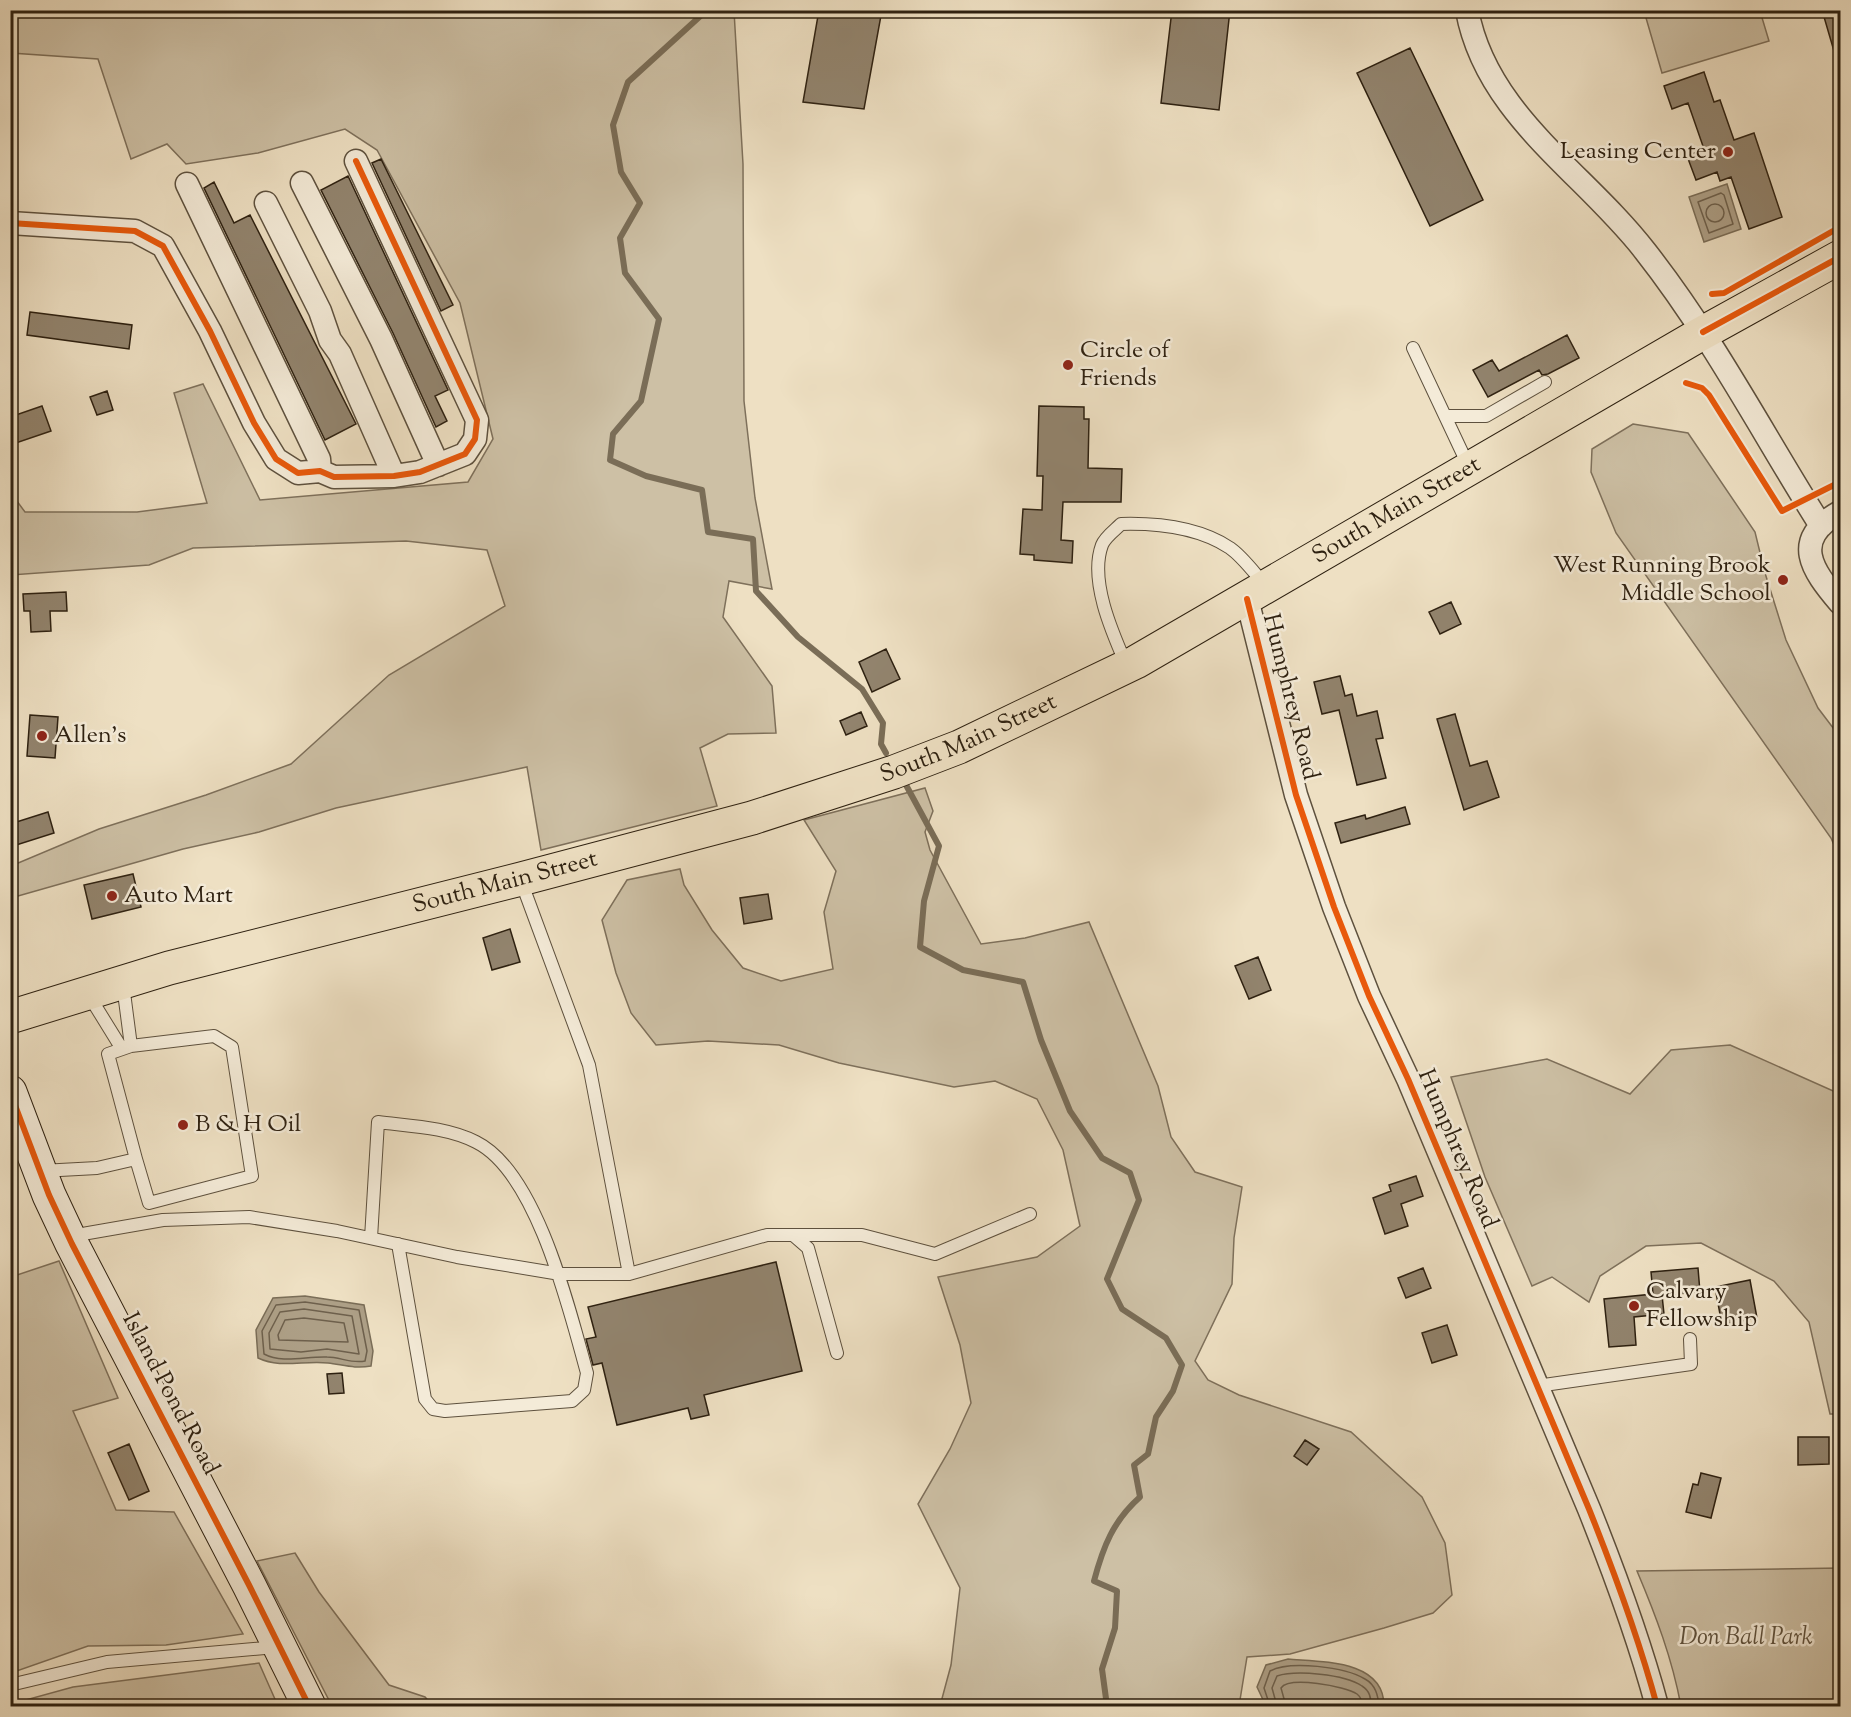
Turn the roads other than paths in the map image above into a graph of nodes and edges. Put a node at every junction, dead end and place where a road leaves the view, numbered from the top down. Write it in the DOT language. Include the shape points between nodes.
graph roads {
  1 [pos="1467,10"];
  2 [pos="356,160"];
  3 [pos="302,183"];
  4 [pos="187,184"];
  5 [pos="266,203"];
  6 [pos="10,223"];
  7 [pos="1840,257"];
  8 [pos="1703,332"];
  9 [pos="1413,348"];
  10 [pos="1545,382"];
  11 [pos="1445,416"];
  12 [pos="438,465"];
  13 [pos="1470,468"];
  14 [pos="320,471"];
  15 [pos="394,476"];
  16 [pos="1840,512"];
  17 [pos="1821,526"];
  18 [pos="1257,593"];
  19 [pos="1840,603"];
  20 [pos="1127,667"];
  21 [pos="521,879"];
  22 [pos="122,982"];
  23 [pos="87,993"];
  24 [pos="10,1017"];
  25 [pos="126,1048"];
  26 [pos="10,1092"];
  27 [pos="136,1160"];
  28 [pos="40,1171"];
  29 [pos="1030,1214"];
  30 [pos="793,1235"];
  31 [pos="68,1237"];
  32 [pos="371,1238"];
  33 [pos="398,1244"];
  34 [pos="560,1274"];
  35 [pos="629,1274"];
  36 [pos="1690,1339"];
  37 [pos="837,1353"];
  38 [pos="1537,1386"];
  39 [pos="280,1647"];
  40 [pos="10,1685"];
  41 [pos="309,1707"];
  42 [pos="1657,1707"];
  1 -- 8 [label="street" via="1480,56 1495,86 1543,143 1646,251"];
  2 -- 12 [label="street" via="477,420 475,439 465,454"];
  3 -- 12 [label="street" via="381,339"];
  4 -- 14 [label="street" via="319,459"];
  5 -- 15 [label="street" via="320,311"];
  6 -- 14 [label="street" via="135,231 163,246 276,459 298,473"];
  7 -- 8 [label="main road, South Main Street"];
  8 -- 13 [label="main road, South Main Street"];
  8 -- 17 [label="street"];
  9 -- 11 [label="lane"];
  10 -- 11 [label="lane" via="1485,416"];
  11 -- 13 [label="lane"];
  12 -- 15 [label="street"];
  13 -- 18 [label="main road, South Main Street"];
  14 -- 15 [label="street" via="334,477"];
  16 -- 17 [label="street"];
  17 -- 19 [label="street" via="1811,543 1811,561 1818,578"];
  18 -- 20 [label="main road, South Main Street"];
  18 -- 20 [label="lane" via="1231,548 1196,533 1157,524 1121,524 1103,543 1098,564 1107,617"];
  18 -- 38 [label="street, Humphrey Road" via="1296,795 1334,907"];
  20 -- 21 [label="main road, South Main Street" via="991,734 894,772 752,818"];
  21 -- 22 [label="main road, South Main Street"];
  21 -- 35 [label="lane" via="589,1065"];
  22 -- 23 [label="main road, South Main Street"];
  22 -- 25 [label="lane"];
  23 -- 24 [label="main road, South Main Street"];
  23 -- 25 [label="lane"];
  25 -- 27 [label="lane" via="108,1054"];
  25 -- 27 [label="lane" via="214,1036 232,1047 252,1176 149,1203"];
  26 -- 28 [label="street, Island Pond Road"];
  27 -- 28 [label="lane" via="97,1168"];
  28 -- 31 [label="street, Island Pond Road"];
  29 -- 30 [label="lane" via="935,1254 862,1235"];
  30 -- 35 [label="lane" via="767,1234"];
  30 -- 37 [label="lane" via="808,1248"];
  31 -- 32 [label="lane" via="163,1220 249,1217"];
  31 -- 39 [label="street, Island Pond Road"];
  32 -- 33 [label="lane"];
  32 -- 34 [label="lane" via="378,1122 444,1132 477,1142 506,1167 538,1220"];
  33 -- 34 [label="lane"];
  33 -- 34 [label="lane" via="425,1399 434,1409 572,1401 584,1390 586,1373"];
  34 -- 35 [label="lane"];
  36 -- 38 [label="lane" via="1691,1364"];
  38 -- 42 [label="street, Humphrey Road" via="1617,1579"];
  39 -- 40 [label="lane" via="107,1662"];
  39 -- 41 [label="street, Island Pond Road"];
}
